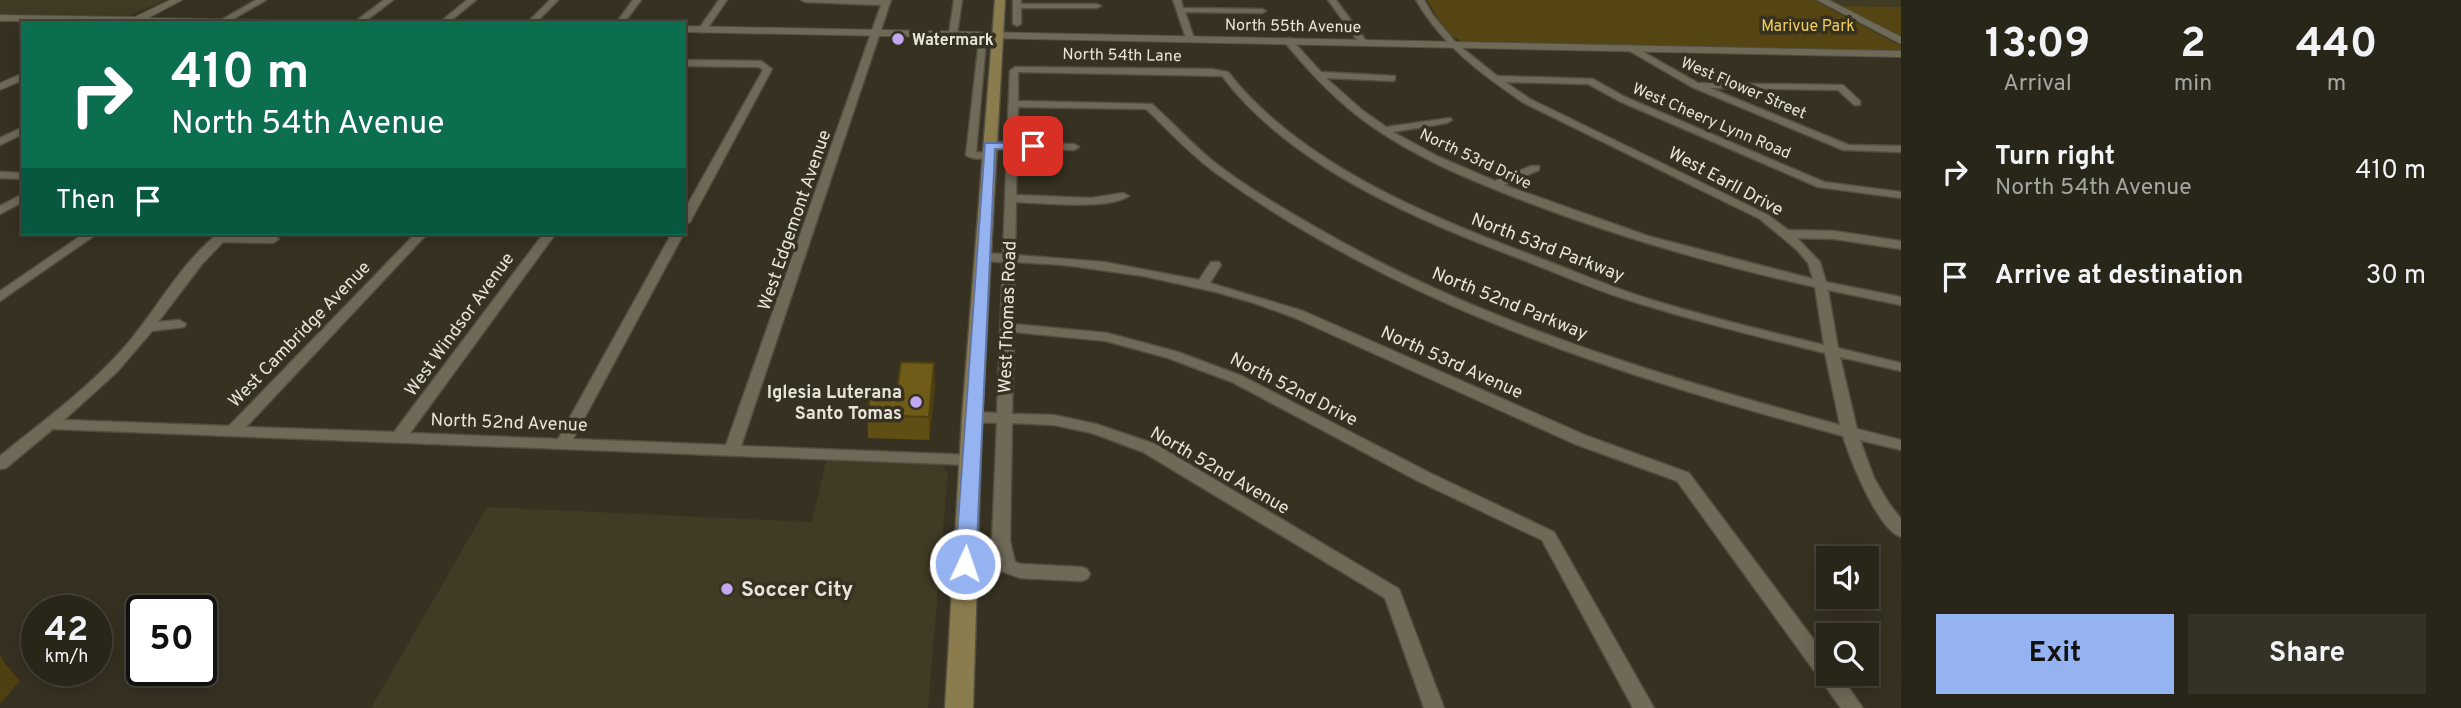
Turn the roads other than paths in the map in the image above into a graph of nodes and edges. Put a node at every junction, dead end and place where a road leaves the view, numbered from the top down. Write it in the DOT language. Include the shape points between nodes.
graph roads {
  1 [pos="177,0"];
  2 [pos="262,0"];
  3 [pos="389,0"];
  4 [pos="472,0"];
  5 [pos="554,0"];
  6 [pos="637,0"];
  7 [pos="723,0"];
  8 [pos="958,0"];
  9 [pos="1000,0"];
  10 [pos="1177,0"];
  11 [pos="1255,0"];
  12 [pos="1332,0"];
  13 [pos="1420,0"];
  14 [pos="1822,0"];
  15 [pos="806,1"];
  16 [pos="887,2"];
  17 [pos="1017,3"];
  18 [pos="1097,6"];
  19 [pos="1180,10"];
  20 [pos="0,18"];
  21 [pos="100,21"];
  22 [pos="135,21"];
  23 [pos="223,21"];
  24 [pos="360,21"];
  25 [pos="446,21"];
  26 [pos="533,21"];
  27 [pos="621,21"];
  28 [pos="1017,24"];
  29 [pos="686,29"];
  30 [pos="702,30"];
  31 [pos="877,32"];
  32 [pos="953,34"];
  33 [pos="999,35"];
  34 [pos="1191,38"];
  35 [pos="1287,40"];
  36 [pos="1901,41"];
  37 [pos="982,42"];
  38 [pos="1363,42"];
  39 [pos="1452,44"];
  40 [pos="1631,48"];
  41 [pos="1901,54"];
  42 [pos="989,57"];
  43 [pos="686,63"];
  44 [pos="1018,69"];
  45 [pos="1225,74"];
  46 [pos="1319,75"];
  47 [pos="21,77"];
  48 [pos="1392,78"];
  49 [pos="1494,79"];
  50 [pos="1695,86"];
  51 [pos="0,87"];
  52 [pos="1857,103"];
  53 [pos="1014,104"];
  54 [pos="1447,120"];
  55 [pos="1386,130"];
  56 [pos="21,131"];
  57 [pos="0,142"];
  58 [pos="1013,146"];
  59 [pos="1074,147"];
  60 [pos="1901,149"];
  61 [pos="989,150"];
  62 [pos="1535,168"];
  63 [pos="0,175"];
  64 [pos="21,176"];
  65 [pos="1496,186"];
  66 [pos="1901,195"];
  67 [pos="1123,196"];
  68 [pos="21,198"];
  69 [pos="1011,198"];
  70 [pos="0,211"];
  71 [pos="686,218"];
  72 [pos="1787,234"];
  73 [pos="89,235"];
  74 [pos="222,235"];
  75 [pos="420,235"];
  76 [pos="549,235"];
  77 [pos="677,235"];
  78 [pos="273,239"];
  79 [pos="1901,245"];
  80 [pos="982,257"];
  81 [pos="1009,258"];
  82 [pos="1215,265"];
  83 [pos="1205,283"];
  84 [pos="1821,285"];
  85 [pos="0,297"];
  86 [pos="1901,301"];
  87 [pos="179,324"];
  88 [pos="149,327"];
  89 [pos="1006,327"];
  90 [pos="1833,352"];
  91 [pos="1901,367"];
  92 [pos="972,417"];
  93 [pos="1004,418"];
  94 [pos="47,424"];
  95 [pos="233,431"];
  96 [pos="1850,434"];
  97 [pos="399,437"];
  98 [pos="563,444"];
  99 [pos="1901,445"];
  100 [pos="733,450"];
  101 [pos="970,460"];
  102 [pos="0,464"];
  103 [pos="1901,531"];
  104 [pos="1081,574"];
  105 [pos="959,708"];
  106 [pos="1434,708"];
  107 [pos="1644,708"];
  108 [pos="1853,708"];
  1 -- 22 [label="street"];
  2 -- 23 [label="street"];
  3 -- 24 [label="street"];
  4 -- 25 [label="street"];
  5 -- 26 [label="street"];
  6 -- 27 [label="street"];
  7 -- 30 [label="street"];
  8 -- 32 [label="street"];
  9 -- 33 [label="main road, West Thomas Road"];
  10 -- 19 [label="street"];
  11 -- 19 [label="street" via="1262,11"];
  12 -- 38 [label="street"];
  13 -- 39 [label="street, West Earll Drive"];
  14 -- 36 [label="street"];
  15 -- 16 [label="street"];
  16 -- 31 [label="street, West Edgemont Avenue"];
  17 -- 18 [label="street"];
  17 -- 28 [label="street"];
  19 -- 34 [label="street"];
  20 -- 21 [label="street"];
  29 -- 30 [label="street, North 55th Avenue"];
  30 -- 31 [label="street, North 55th Avenue"];
  31 -- 32 [label="street, North 55th Avenue"];
  31 -- 100 [label="street, West Edgemont Avenue"];
  32 -- 33 [label="street, North 55th Avenue"];
  33 -- 34 [label="street, North 55th Avenue"];
  33 -- 42 [label="main road, West Thomas Road"];
  34 -- 35 [label="street, North 55th Avenue"];
  35 -- 38 [label="street, North 55th Avenue"];
  35 -- 46 [label="street, North 53rd Drive"];
  37 -- 42 [label="street, West Thomas Road"];
  38 -- 39 [label="street, North 55th Avenue"];
  39 -- 40 [label="street, North 55th Avenue"];
  39 -- 49 [label="street, West Earll Drive"];
  40 -- 41 [label="street, North 55th Avenue"];
  40 -- 50 [label="street, West Flower Street"];
  42 -- 61 [label="main road, West Thomas Road"];
  43 -- 71 [label="street" via="766,65 768,69"];
  44 -- 45 [label="street, North 54th Lane"];
  44 -- 53 [label="street, West Thomas Road" via="1014,71"];
  45 -- 90 [label="street, North 53rd Parkway" via="1245,100 1311,153 1446,227 1643,301"];
  46 -- 48 [label="street"];
  46 -- 55 [label="street, North 53rd Drive"];
  47 -- 51 [label="street"];
  49 -- 66 [label="street, West Cheery Lynn Road" via="1590,81 1822,185"];
  49 -- 72 [label="street, West Earll Drive" via="1527,102 1724,196"];
  50 -- 52 [label="street" via="1840,87"];
  50 -- 60 [label="street, West Flower Street" via="1847,148"];
  53 -- 58 [label="street, West Thomas Road"];
  53 -- 96 [label="street, North 52nd Parkway" via="1149,106 1218,169 1339,247 1385,270 1636,370"];
  54 -- 55 [label="street"];
  55 -- 65 [label="street, North 53rd Drive"];
  56 -- 57 [label="street"];
  58 -- 59 [label="street"];
  58 -- 61 [label="street"];
  58 -- 69 [label="street, West Thomas Road"];
  61 -- 80 [label="main road, West Thomas Road"];
  62 -- 65 [label="street"];
  63 -- 64 [label="street"];
  65 -- 84 [label="street, North 53rd Drive" via="1564,213 1647,235 1708,258"];
  67 -- 69 [label="street" via="1091,201"];
  68 -- 70 [label="street"];
  69 -- 81 [label="street, West Thomas Road"];
  72 -- 79 [label="street" via="1834,235"];
  72 -- 84 [label="street, West Earll Drive" via="1814,262"];
  73 -- 85 [label="street"];
  74 -- 78 [label="street"];
  74 -- 88 [label="street" via="183,278"];
  75 -- 95 [label="street, West Cambridge Avenue"];
  76 -- 97 [label="street, West Windsor Avenue"];
  77 -- 98 [label="street"];
  80 -- 81 [label="street, North 53rd Avenue"];
  80 -- 92 [label="main road, West Thomas Road"];
  81 -- 83 [label="street, North 53rd Avenue" via="1070,260"];
  81 -- 89 [label="street, West Thomas Road"];
  82 -- 83 [label="street"];
  83 -- 108 [label="street, North 53rd Avenue" via="1298,314 1581,440 1683,477"];
  84 -- 86 [label="street, North 53rd Drive"];
  84 -- 90 [label="street, West Earll Drive"];
  87 -- 88 [label="street"];
  88 -- 94 [label="street" via="123,357"];
  89 -- 93 [label="street, West Thomas Road"];
  89 -- 107 [label="street, North 52nd Drive" via="1107,337 1237,379 1548,536"];
  90 -- 91 [label="street, North 53rd Parkway"];
  90 -- 96 [label="street, West Earll Drive"];
  92 -- 93 [label="street, North 52nd Avenue"];
  92 -- 101 [label="main road, West Thomas Road"];
  93 -- 104 [label="street, West Thomas Road" via="1001,541 1007,566 1020,571"];
  93 -- 106 [label="street, North 52nd Avenue" via="1054,420 1149,448 1393,594"];
  94 -- 95 [label="street, North 52nd Avenue"];
  94 -- 102 [label="street"];
  95 -- 97 [label="street, North 52nd Avenue"];
  96 -- 99 [label="street, North 52nd Parkway"];
  96 -- 103 [label="street, West Earll Drive" via="1867,484"];
  97 -- 98 [label="street, North 52nd Avenue"];
  98 -- 100 [label="street, North 52nd Avenue"];
  100 -- 101 [label="street, North 52nd Avenue"];
  101 -- 105 [label="main road, West Thomas Road"];
}
